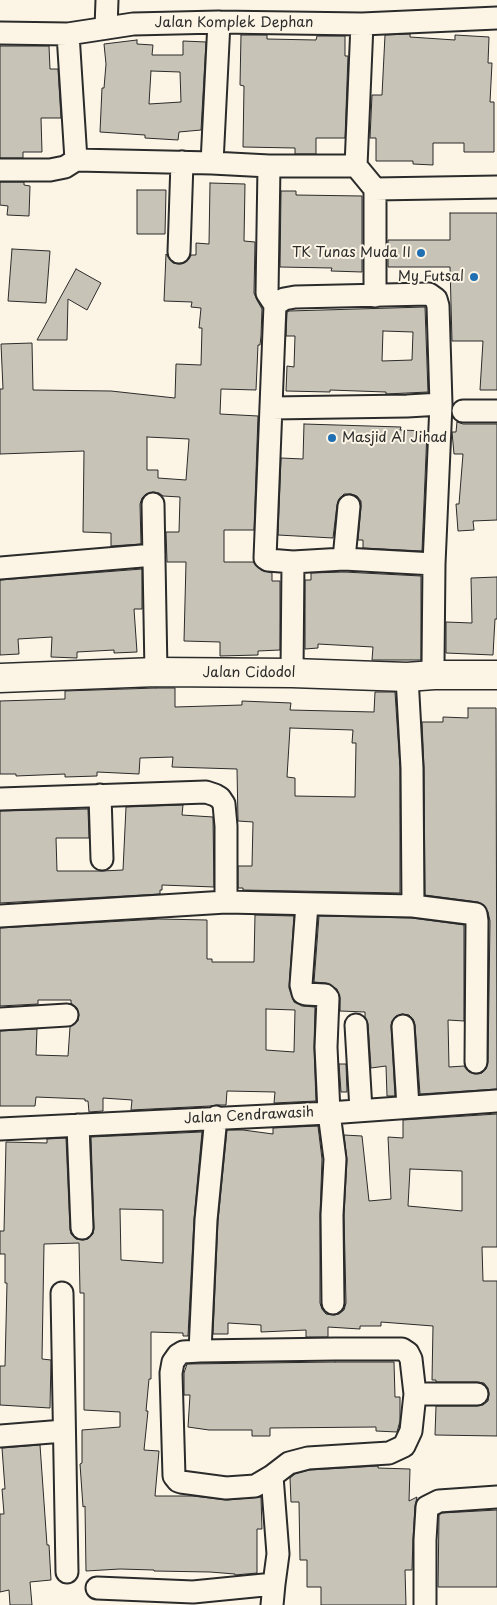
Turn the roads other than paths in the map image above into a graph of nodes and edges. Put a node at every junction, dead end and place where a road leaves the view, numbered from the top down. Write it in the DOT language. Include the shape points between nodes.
graph roads {
  1 [pos="107,0"];
  2 [pos="497,18"];
  3 [pos="219,22"];
  4 [pos="362,24"];
  5 [pos="106,28"];
  6 [pos="0,33"];
  7 [pos="68,34"];
  8 [pos="76,160"];
  9 [pos="182,162"];
  10 [pos="212,163"];
  11 [pos="269,166"];
  12 [pos="356,166"];
  13 [pos="0,170"];
  14 [pos="497,188"];
  15 [pos="376,189"];
  16 [pos="179,252"];
  17 [pos="375,296"];
  18 [pos="275,305"];
  19 [pos="441,404"];
  20 [pos="272,408"];
  21 [pos="497,410"];
  22 [pos="463,411"];
  23 [pos="153,504"];
  24 [pos="349,506"];
  25 [pos="154,555"];
  26 [pos="344,559"];
  27 [pos="293,562"];
  28 [pos="434,564"];
  29 [pos="0,568"];
  30 [pos="156,672"];
  31 [pos="292,673"];
  32 [pos="434,674"];
  33 [pos="497,676"];
  34 [pos="407,677"];
  35 [pos="0,678"];
  36 [pos="100,795"];
  37 [pos="0,799"];
  38 [pos="102,859"];
  39 [pos="226,902"];
  40 [pos="307,904"];
  41 [pos="412,906"];
  42 [pos="0,916"];
  43 [pos="67,1014"];
  44 [pos="0,1019"];
  45 [pos="356,1025"];
  46 [pos="403,1026"];
  47 [pos="476,1062"];
  48 [pos="497,1101"];
  49 [pos="408,1107"];
  50 [pos="361,1110"];
  51 [pos="328,1112"];
  52 [pos="216,1117"];
  53 [pos="78,1125"];
  54 [pos="0,1129"];
  55 [pos="82,1228"];
  56 [pos="62,1293"];
  57 [pos="332,1303"];
  58 [pos="200,1351"];
  59 [pos="415,1394"];
  60 [pos="477,1394"];
  61 [pos="64,1431"];
  62 [pos="0,1436"];
  63 [pos="272,1476"];
  64 [pos="497,1497"];
  65 [pos="67,1572"];
  66 [pos="274,1584"];
  67 [pos="97,1588"];
  68 [pos="272,1605"];
  69 [pos="426,1605"];
  1 -- 5 [label="street"];
  2 -- 4 [label="street, Jalan Komplek Dephan"];
  3 -- 4 [label="street, Jalan Komplek Dephan"];
  3 -- 5 [label="street, Jalan Komplek Dephan" via="133,24"];
  3 -- 10 [label="street"];
  4 -- 12 [label="street"];
  5 -- 7 [label="street, Jalan Komplek Dephan"];
  6 -- 7 [label="street, Jalan Komplek Dephan"];
  7 -- 8 [label="street"];
  8 -- 9 [label="street"];
  8 -- 13 [label="street" via="65,167 50,170"];
  9 -- 10 [label="street"];
  9 -- 16 [label="street"];
  10 -- 11 [label="street"];
  11 -- 12 [label="street"];
  11 -- 18 [label="street" via="267,293"];
  12 -- 15 [label="street"];
  14 -- 15 [label="street"];
  15 -- 17 [label="street"];
  17 -- 18 [label="street" via="295,296"];
  17 -- 19 [label="street" via="429,294 436,299"];
  18 -- 20 [label="street"];
  19 -- 20 [label="street"];
  19 -- 28 [label="street"];
  20 -- 27 [label="street" via="265,558"];
  21 -- 22 [label="street"];
  23 -- 25 [label="street"];
  24 -- 26 [label="street"];
  25 -- 29 [label="street"];
  25 -- 30 [label="street"];
  26 -- 27 [label="street"];
  26 -- 28 [label="street"];
  27 -- 31 [label="street"];
  28 -- 32 [label="street"];
  30 -- 31 [label="street, Jalan Cidodol"];
  30 -- 35 [label="street, Jalan Cidodol"];
  31 -- 34 [label="street, Jalan Cidodol"];
  32 -- 33 [label="street, Jalan Cidodol"];
  32 -- 34 [label="street, Jalan Cidodol"];
  34 -- 41 [label="street" via="412,768"];
  36 -- 37 [label="street"];
  36 -- 38 [label="street"];
  36 -- 39 [label="street" via="206,792 220,798 224,804 226,826"];
  39 -- 40 [label="street"];
  39 -- 42 [label="street"];
  40 -- 41 [label="street"];
  40 -- 51 [label="street" via="301,985 306,994 326,995 328,998"];
  41 -- 47 [label="street" via="476,914"];
  43 -- 44 [label="street"];
  45 -- 50 [label="street"];
  46 -- 49 [label="street"];
  48 -- 49 [label="street, Jalan Cendrawasih"];
  49 -- 50 [label="street, Jalan Cendrawasih"];
  50 -- 51 [label="street, Jalan Cendrawasih"];
  51 -- 52 [label="street, Jalan Cendrawasih"];
  51 -- 57 [label="street" via="335,1160"];
  52 -- 53 [label="street, Jalan Cendrawasih"];
  52 -- 58 [label="street" via="206,1220"];
  53 -- 54 [label="street, Jalan Cendrawasih"];
  53 -- 55 [label="street"];
  56 -- 61 [label="street"];
  58 -- 59 [label="street" via="402,1349 411,1359"];
  58 -- 63 [label="street" via="183,1352 172,1366 174,1476 181,1482 226,1488 255,1486"];
  59 -- 60 [label="street"];
  59 -- 63 [label="street" via="411,1431 404,1446 389,1453 308,1458 288,1463"];
  61 -- 62 [label="street"];
  61 -- 65 [label="street"];
  63 -- 66 [label="street" via="278,1554"];
  64 -- 69 [label="street" via="439,1501 427,1507"];
  66 -- 67 [label="street" via="193,1592"];
  66 -- 68 [label="street"];
}
